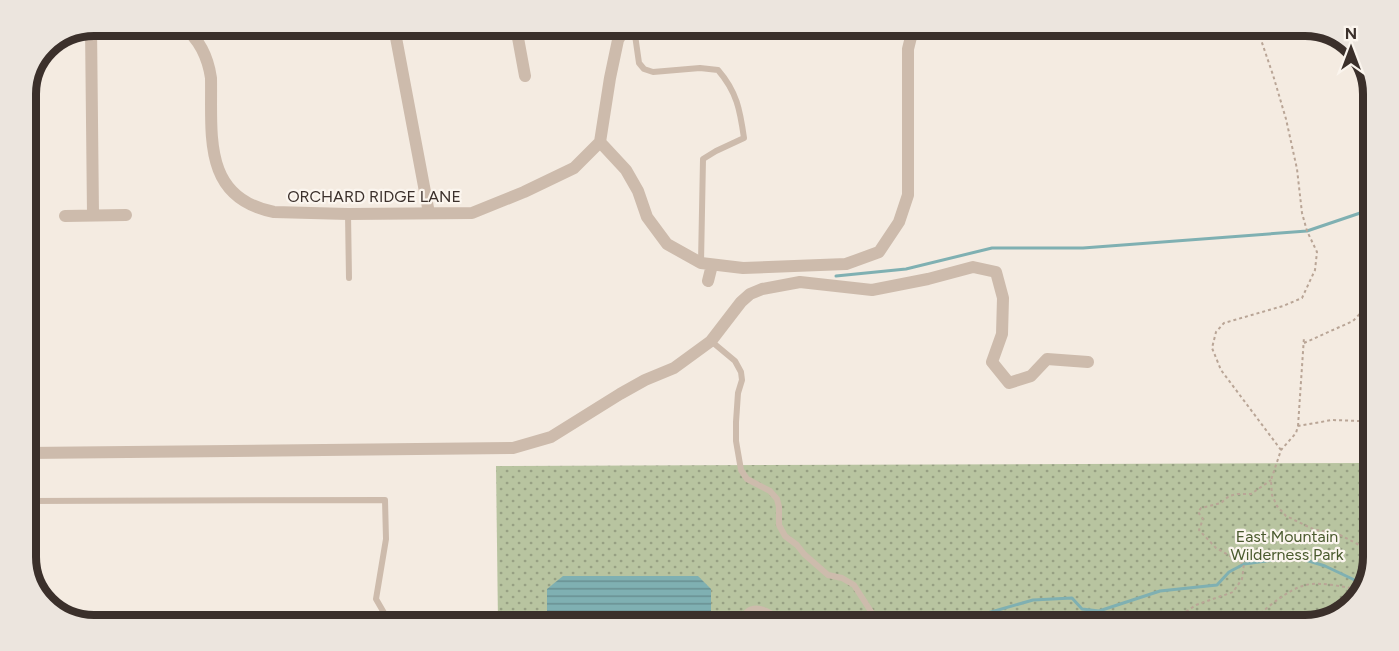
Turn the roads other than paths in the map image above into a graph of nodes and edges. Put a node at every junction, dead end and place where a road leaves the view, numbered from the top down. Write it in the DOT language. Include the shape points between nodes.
graph roads {
  1 [pos="91,36"];
  2 [pos="192,36"];
  3 [pos="395,36"];
  4 [pos="518,36"];
  5 [pos="620,36"];
  6 [pos="635,36"];
  7 [pos="911,36"];
  8 [pos="525,76"];
  9 [pos="600,142"];
  10 [pos="429,213"];
  11 [pos="348,214"];
  12 [pos="93,215"];
  13 [pos="126,215"];
  14 [pos="65,216"];
  15 [pos="707,264"];
  16 [pos="349,278"];
  17 [pos="708,281"];
  18 [pos="711,341"];
  19 [pos="1088,362"];
  20 [pos="36,453"];
  21 [pos="36,501"];
  22 [pos="385,615"];
  23 [pos="743,615"];
  24 [pos="775,615"];
  25 [pos="873,615"];
  1 -- 12 [label="street"];
  2 -- 11 [label="street, ORCHARD RIDGE LANE" via="210,69 212,150 229,187 251,205 274,212"];
  3 -- 10 [label="street"];
  4 -- 8 [label="street"];
  5 -- 9 [label="street"];
  6 -- 15 [label="lane" via="639,63 644,69 718,70 740,110 744,138 703,159"];
  7 -- 15 [label="street" via="908,195 899,222 879,252 846,264 743,268"];
  9 -- 10 [label="street, ORCHARD RIDGE LANE" via="574,168 524,192 472,213"];
  9 -- 15 [label="street" via="626,170 647,217 667,244"];
  10 -- 11 [label="street, ORCHARD RIDGE LANE"];
  11 -- 16 [label="lane"];
  12 -- 13 [label="street"];
  12 -- 14 [label="street"];
  15 -- 17 [label="street"];
  18 -- 19 [label="street" via="741,302 762,289 800,282 872,290 973,267 996,272 1003,298 1002,334 992,362 1009,383 1031,376 1047,359"];
  18 -- 20 [label="street" via="674,368 620,394 551,437 513,448"];
  18 -- 25 [label="lane" via="735,361 741,372 736,441 741,470 747,479 777,499 779,525 785,536 828,575 855,585"];
  21 -- 22 [label="lane" via="385,500 386,539 376,599"];
  23 -- 24 [label="lane" via="761,609"];
}
